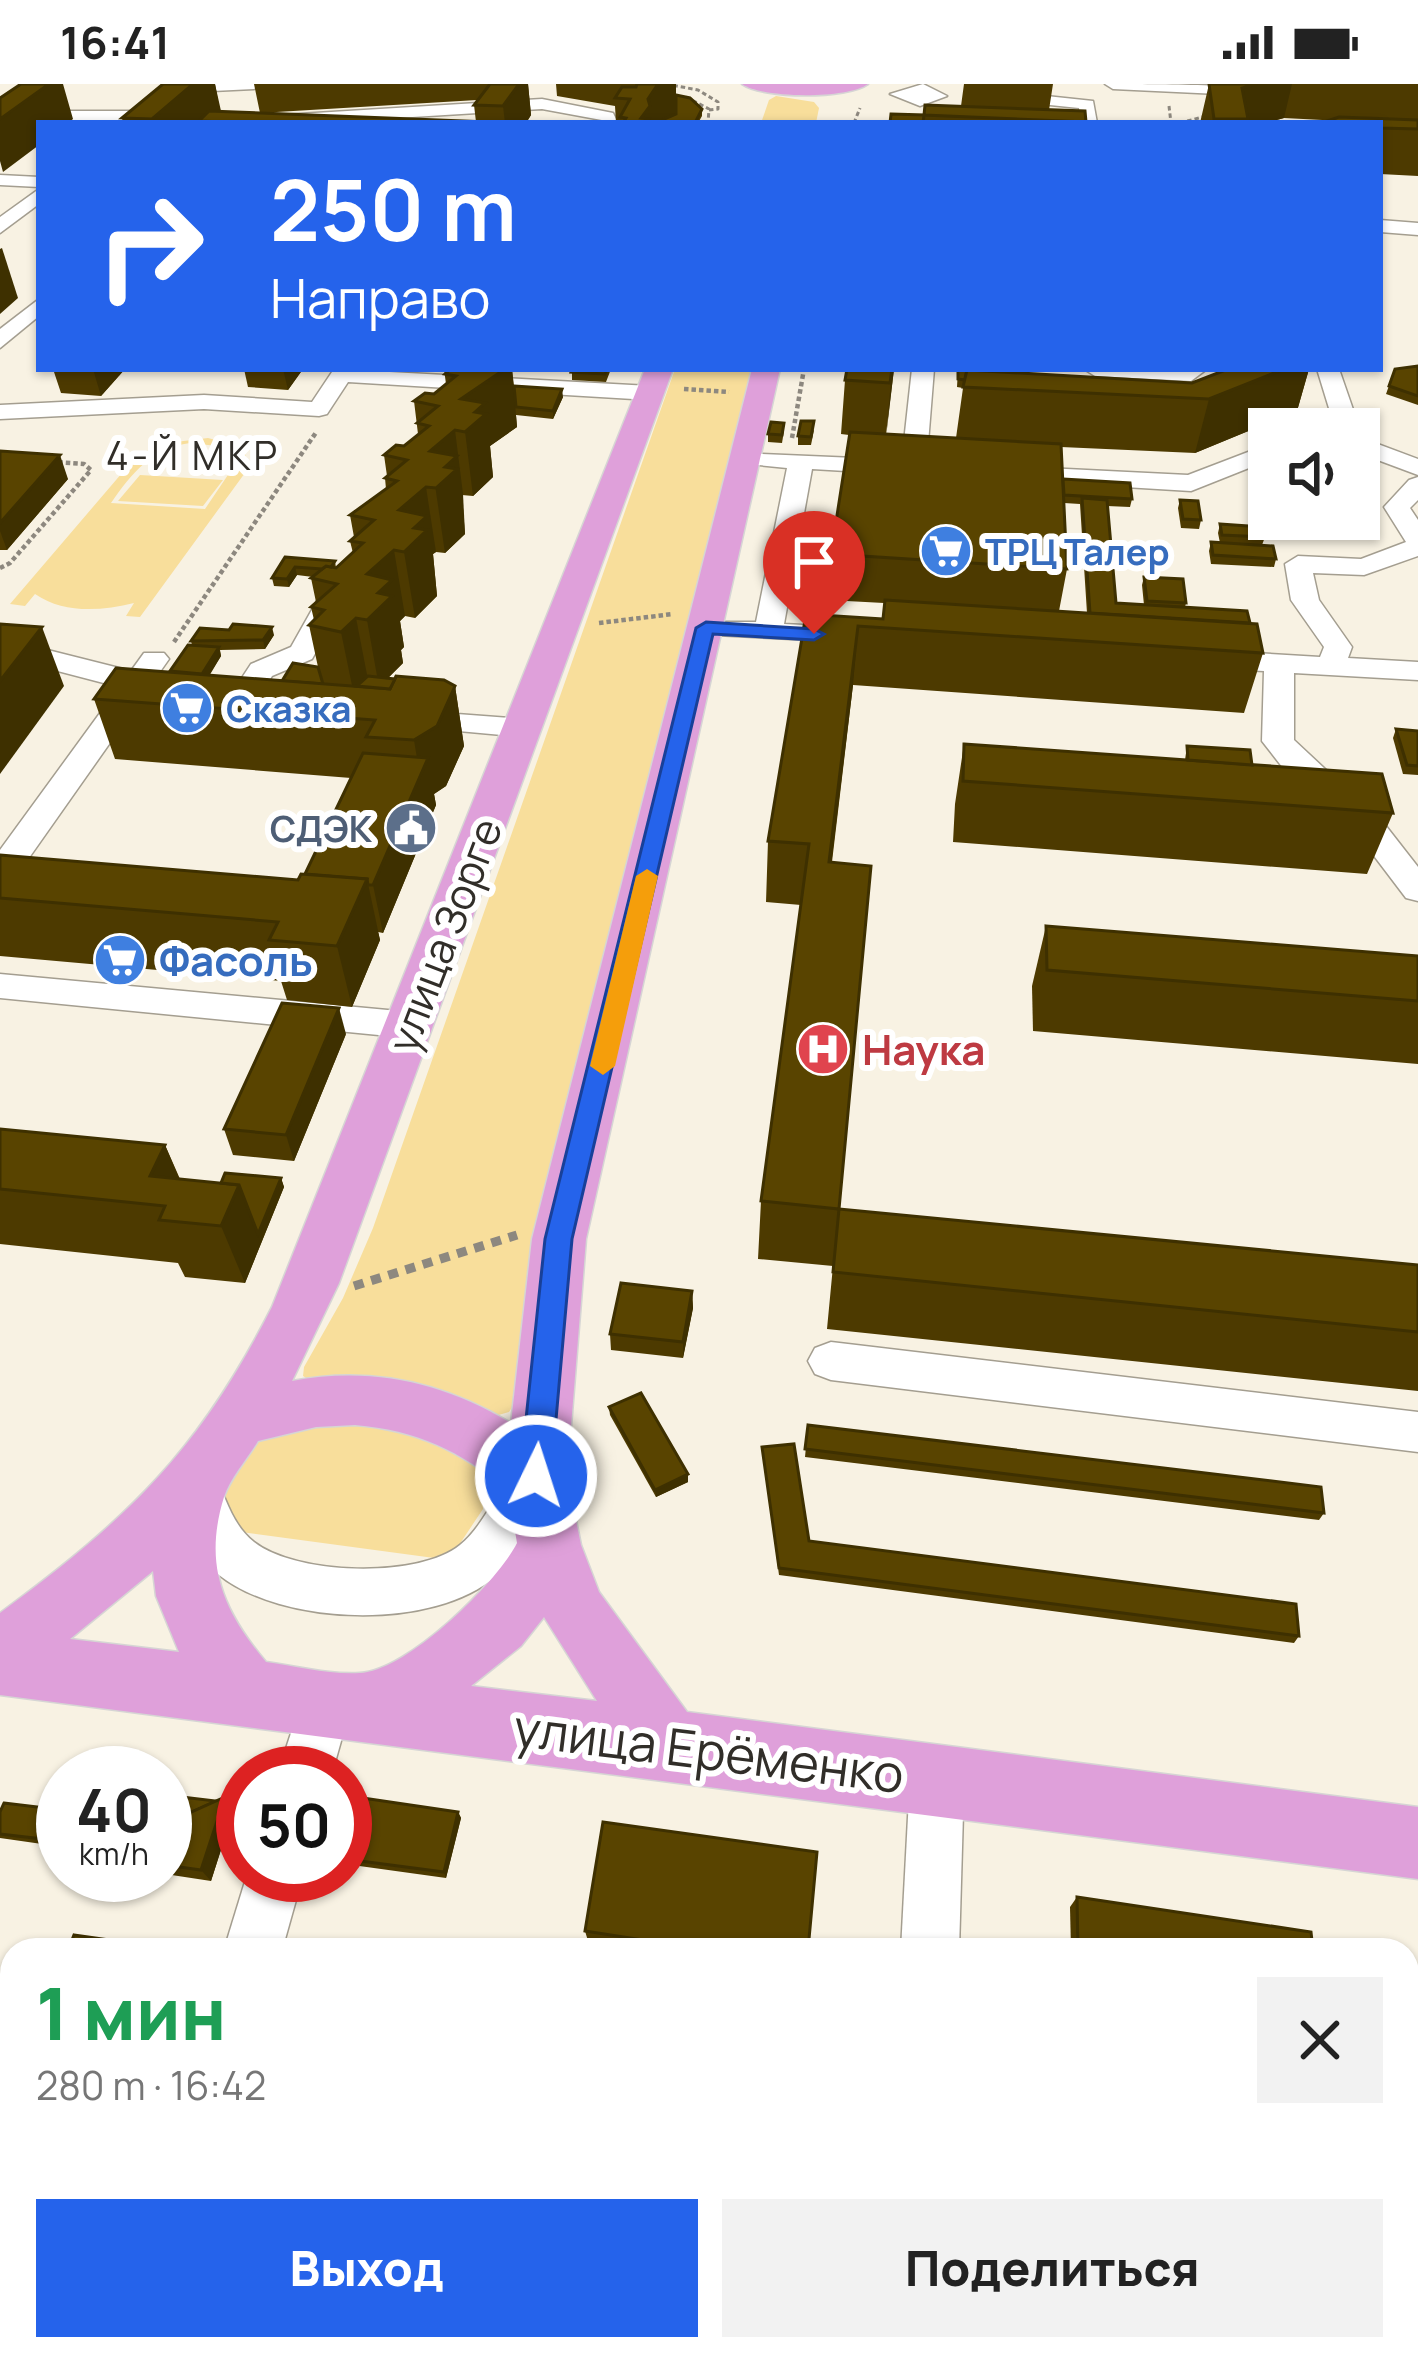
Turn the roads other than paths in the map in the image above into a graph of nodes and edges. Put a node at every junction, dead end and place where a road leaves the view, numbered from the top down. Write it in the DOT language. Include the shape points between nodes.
graph roads {
  1 [pos="1113,84"];
  2 [pos="855,85"];
  3 [pos="569,86"];
  4 [pos="259,89"];
  5 [pos="1000,90"];
  6 [pos="168,91"];
  7 [pos="755,91"];
  8 [pos="1275,91"];
  9 [pos="539,102"];
  10 [pos="826,111"];
  11 [pos="132,119"];
  12 [pos="278,120"];
  13 [pos="608,120"];
  14 [pos="914,120"];
  15 [pos="1089,120"];
  16 [pos="0,143"];
  17 [pos="36,182"];
  18 [pos="4,184"];
  19 [pos="36,197"];
  20 [pos="1,226"];
  21 [pos="1383,226"];
  22 [pos="1418,230"];
  23 [pos="36,308"];
  24 [pos="0,341"];
  25 [pos="343,372"];
  26 [pos="766,372"];
  27 [pos="922,372"];
  28 [pos="1153,372"];
  29 [pos="1193,372"];
  30 [pos="1329,372"];
  31 [pos="654,381"];
  32 [pos="1342,408"];
  33 [pos="0,412"];
  34 [pos="1380,453"];
  35 [pos="779,460"];
  36 [pos="1248,460"];
  37 [pos="1418,468"];
  38 [pos="983,472"];
  39 [pos="1418,485"];
  40 [pos="1418,544"];
  41 [pos="350,566"];
  42 [pos="708,619"];
  43 [pos="768,632"];
  44 [pos="884,639"];
  45 [pos="0,647"];
  46 [pos="1186,658"];
  47 [pos="1279,664"];
  48 [pos="1330,667"];
  49 [pos="146,671"];
  50 [pos="1418,671"];
  51 [pos="248,692"];
  52 [pos="290,709"];
  53 [pos="376,716"];
  54 [pos="523,728"];
  55 [pos="0,874"];
  56 [pos="1418,890"];
  57 [pos="0,986"];
  58 [pos="409,1025"];
  59 [pos="831,1361"];
  60 [pos="233,1423"];
  61 [pos="1418,1432"];
  62 [pos="536,1476"];
  63 [pos="195,1484"];
  64 [pos="549,1545"];
  65 [pos="0,1652"];
  66 [pos="0,1663"];
  67 [pos="247,1691"];
  68 [pos="348,1705"];
  69 [pos="668,1744"];
  70 [pos="322,1746"];
  71 [pos="937,1779"];
  72 [pos="1418,1843"];
  73 [pos="267,1902"];
  74 [pos="257,1938"];
  75 [pos="930,1938"];
  1 -- 8 [label="street"];
  2 -- 7 [label="main road"];
  2 -- 10 [label="main road" via="830,99"];
  3 -- 9 [label="street"];
  4 -- 6 [label="street"];
  5 -- 14 [label="street" via="958,99 944,114 914,112"];
  5 -- 15 [label="street" via="1087,104"];
  6 -- 11 [label="street"];
  9 -- 12 [label="street"];
  9 -- 13 [label="street"];
  11 -- 16 [label="street" via="37,116"];
  17 -- 18 [label="street"];
  19 -- 20 [label="street"];
  21 -- 22 [label="street"];
  23 -- 24 [label="street"];
  25 -- 31 [label="street" via="445,392"];
  25 -- 33 [label="street" via="319,409 142,396"];
  26 -- 35 [label="main road"];
  27 -- 35 [label="street" via="926,468"];
  28 -- 29 [label="street"];
  30 -- 32 [label="street"];
  31 -- 54 [label="main road, улица Зорге"];
  34 -- 37 [label="street"];
  35 -- 42 [label="main road"];
  35 -- 43 [label="street"];
  36 -- 38 [label="street" via="1191,483"];
  39 -- 40 [label="street" via="1397,507"];
  40 -- 48 [label="street" via="1364,567 1298,564 1305,600 1338,647"];
  41 -- 51 [label="street" via="302,652 266,667"];
  42 -- 43 [label="street"];
  42 -- 62 [label="main road" via="559,1239"];
  43 -- 44 [label="street"];
  45 -- 49 [label="street" via="111,673"];
  46 -- 47 [label="street"];
  47 -- 48 [label="street"];
  47 -- 56 [label="street" via="1278,741 1374,833"];
  48 -- 50 [label="street"];
  49 -- 51 [label="street" via="192,688"];
  49 -- 55 [label="street"];
  51 -- 52 [label="street" via="239,705"];
  53 -- 54 [label="street"];
  54 -- 58 [label="main road, улица Зорге"];
  57 -- 58 [label="street"];
  58 -- 60 [label="main road, улица Зорге" via="310,1282"];
  59 -- 61 [label="street"];
  60 -- 62 [label="main road" via="322,1400 410,1404 481,1431"];
  60 -- 63 [label="main road, улица Зорге"];
  62 -- 63 [label="street" via="515,1522 472,1567 436,1585 386,1593 262,1573 235,1557 214,1530"];
  62 -- 64 [label="main road"];
  63 -- 65 [label="main road" via="115,1564"];
  63 -- 67 [label="main road" via="183,1542 189,1606 208,1646"];
  64 -- 68 [label="main road" via="535,1578 487,1636 446,1666"];
  64 -- 69 [label="main road" via="574,1611"];
  66 -- 67 [label="main road, улица Ерёменко"];
  67 -- 68 [label="main road, улица Ерёменко"];
  68 -- 69 [label="main road, улица Ерёменко"];
  68 -- 70 [label="street"];
  69 -- 71 [label="main road, улица Ерёменко"];
  71 -- 72 [label="main road, улица Ерёменко"];
  71 -- 75 [label="street"];
  73 -- 74 [label="street"];
}
